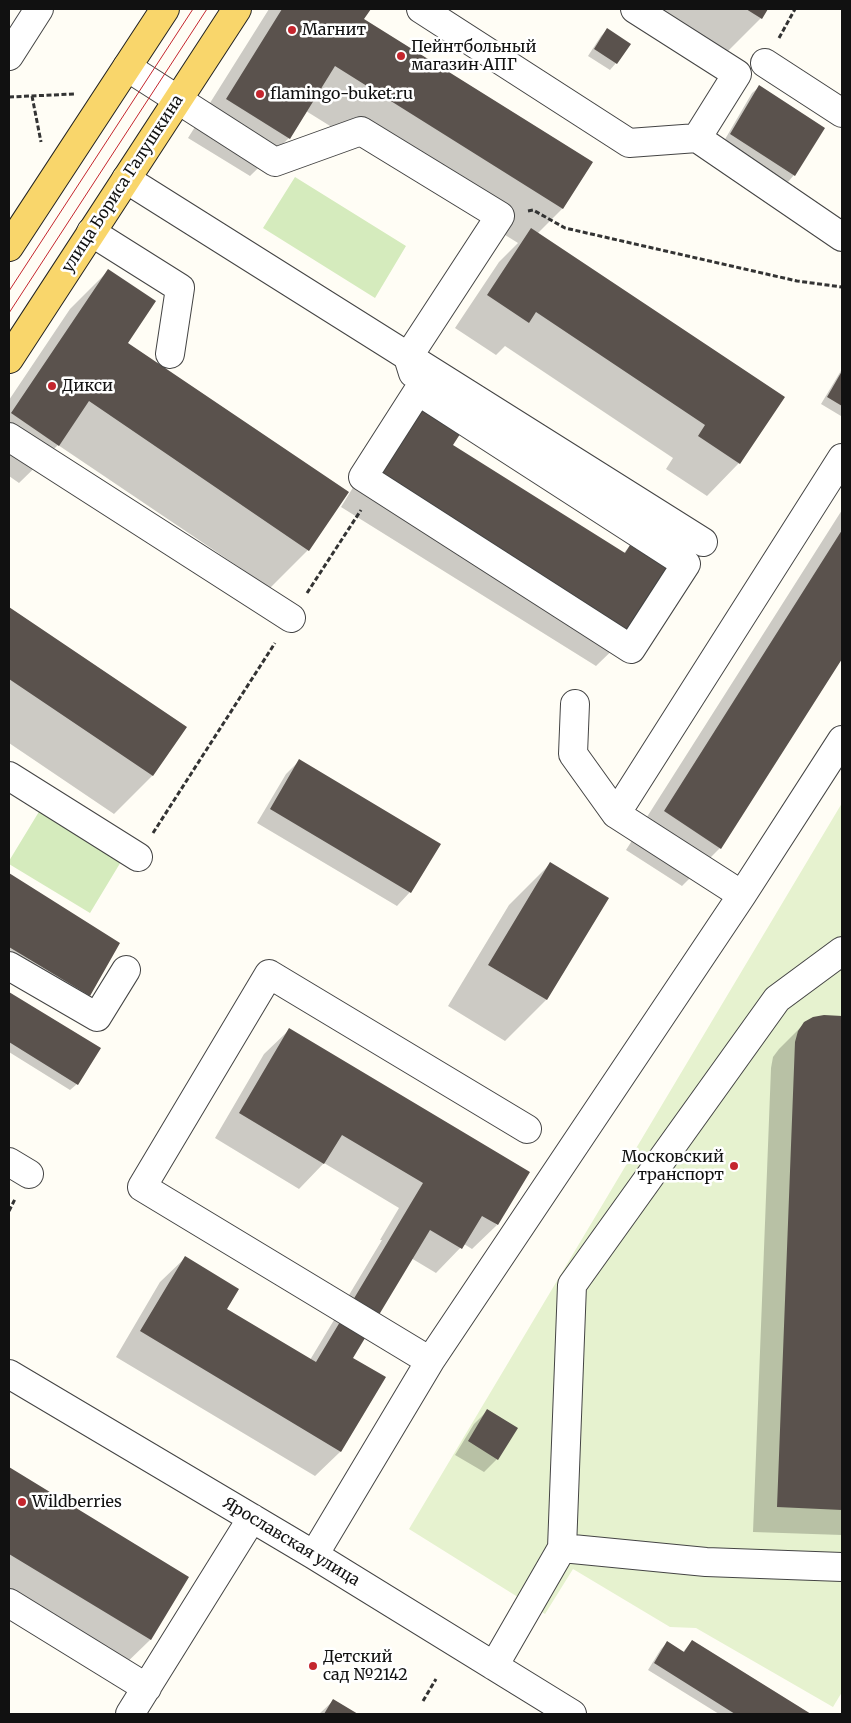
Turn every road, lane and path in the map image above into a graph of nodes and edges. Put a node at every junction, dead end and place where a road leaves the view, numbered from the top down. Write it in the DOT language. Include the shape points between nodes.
graph roads {
  1 [pos="40,9"];
  2 [pos="166,9"];
  3 [pos="237,9"];
  4 [pos="421,9"];
  5 [pos="635,9"];
  6 [pos="9,56"];
  7 [pos="765,63"];
  8 [pos="127,67"];
  9 [pos="79,94"];
  10 [pos="32,96"];
  11 [pos="9,97"];
  12 [pos="178,100"];
  13 [pos="842,112"];
  14 [pos="697,138"];
  15 [pos="42,148"];
  16 [pos="126,178"];
  17 [pos="500,216"];
  18 [pos="91,232"];
  19 [pos="842,237"];
  20 [pos="9,247"];
  21 [pos="842,287"];
  22 [pos="170,354"];
  23 [pos="408,356"];
  24 [pos="9,359"];
  25 [pos="418,391"];
  26 [pos="9,437"];
  27 [pos="842,458"];
  28 [pos="702,542"];
  29 [pos="291,618"];
  30 [pos="574,704"];
  31 [pos="842,740"];
  32 [pos="9,776"];
  33 [pos="616,814"];
  34 [pos="138,857"];
  35 [pos="742,895"];
  36 [pos="842,951"];
  37 [pos="9,966"];
  38 [pos="126,970"];
  39 [pos="526,1129"];
  40 [pos="430,1361"];
  41 [pos="9,1374"];
  42 [pos="252,1518"];
  43 [pos="562,1548"];
  44 [pos="314,1555"];
  45 [pos="842,1567"];
  46 [pos="9,1603"];
  47 [pos="494,1666"];
  48 [pos="436,1679"];
  49 [pos="147,1688"];
  50 [pos="423,1700"];
  51 [pos="565,1712"];
  52 [pos="130,1714"];
  1 -- 6 [label="street"];
  2 -- 8 [label="main road"];
  3 -- 12 [label="main road, улица Бориса Галушкина"];
  4 -- 14 [label="street" via="629,143"];
  5 -- 14 [label="street" via="737,74"];
  7 -- 13 [label="street"];
  8 -- 12 [label="street"];
  8 -- 20 [label="main road"];
  9 -- 10 [label="path"];
  10 -- 11 [label="path"];
  10 -- 15 [label="path"];
  12 -- 16 [label="main road, улица Бориса Галушкина"];
  12 -- 17 [label="street" via="275,162 361,131"];
  14 -- 19 [label="street"];
  16 -- 18 [label="main road, улица Бориса Галушкина"];
  16 -- 23 [label="street"];
  17 -- 21 [label="path" via="533,210 565,228 797,281"];
  17 -- 23 [label="street"];
  18 -- 22 [label="street" via="180,288"];
  18 -- 24 [label="main road, улица Бориса Галушкина"];
  23 -- 25 [label="street"];
  23 -- 28 [label="street"];
  25 -- 25 [label="street" via="686,564 631,649 363,477"];
  26 -- 29 [label="street"];
  27 -- 33 [label="street"];
  30 -- 33 [label="street" via="573,754"];
  31 -- 35 [label="street"];
  32 -- 34 [label="street"];
  33 -- 35 [label="street"];
  35 -- 40 [label="street"];
  36 -- 43 [label="street" via="777,999 572,1285"];
  37 -- 38 [label="street" via="97,1017"];
  39 -- 40 [label="street" via="269,974 142,1187"];
  40 -- 44 [label="street"];
  41 -- 42 [label="street, Ярославская улица"];
  42 -- 44 [label="street, Ярославская улица"];
  42 -- 49 [label="street"];
  43 -- 45 [label="street" via="706,1562"];
  43 -- 47 [label="street"];
  44 -- 47 [label="street, Ярославская улица"];
  46 -- 49 [label="street"];
  47 -- 51 [label="street, Ярославская улица"];
  48 -- 50 [label="path"];
  49 -- 52 [label="street"];
}
